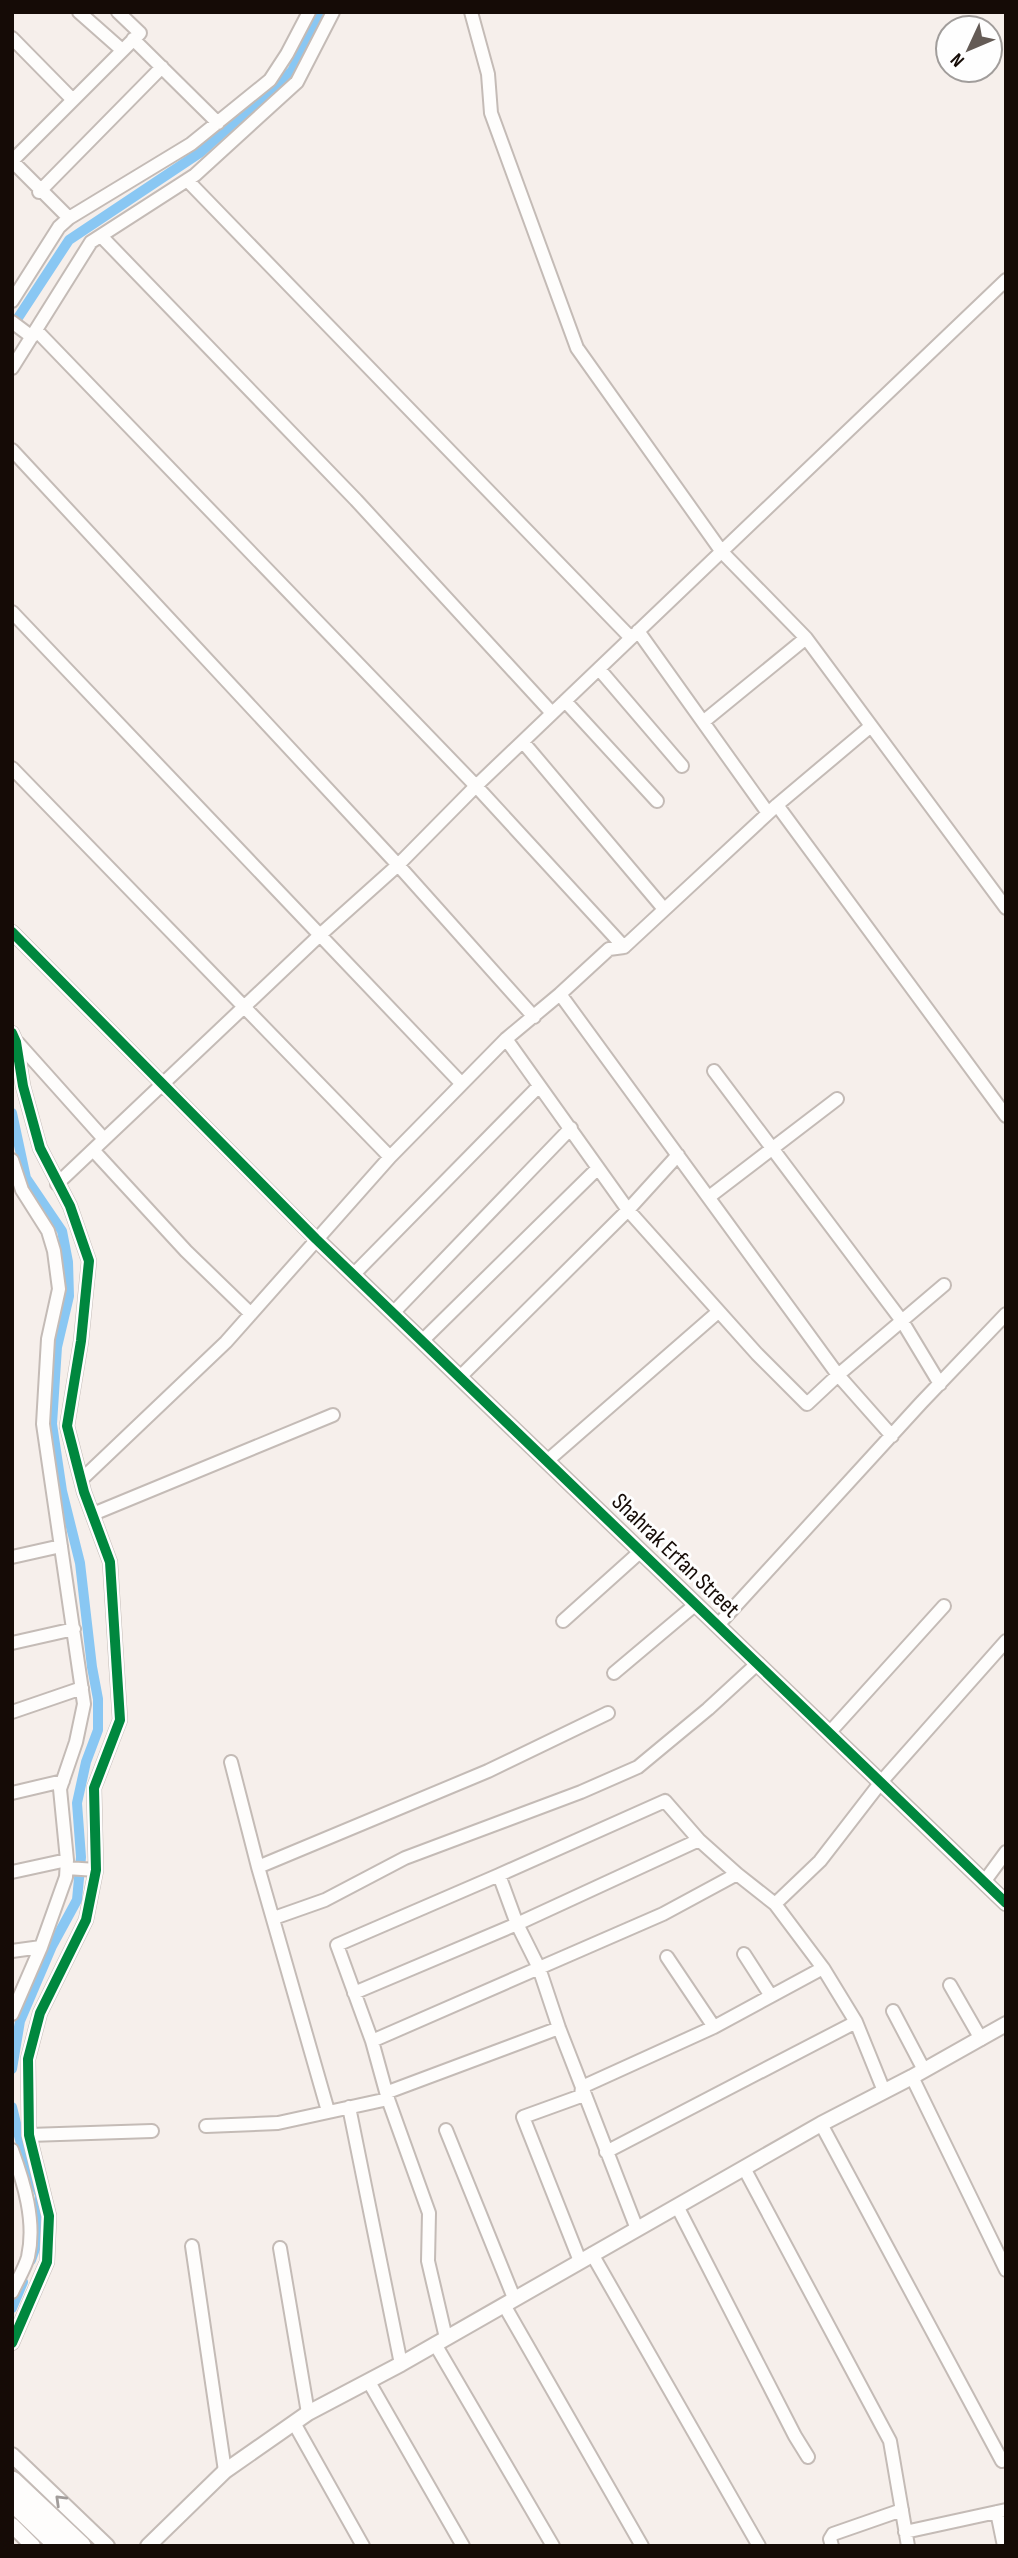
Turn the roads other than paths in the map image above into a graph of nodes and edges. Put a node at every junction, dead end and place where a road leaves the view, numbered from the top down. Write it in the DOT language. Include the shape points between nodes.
graph roads {
  1 [pos="79,12"];
  2 [pos="118,12"];
  3 [pos="309,12"];
  4 [pos="332,12"];
  5 [pos="471,12"];
  6 [pos="12,38"];
  7 [pos="133,39"];
  8 [pos="122,50"];
  9 [pos="162,67"];
  10 [pos="72,99"];
  11 [pos="218,123"];
  12 [pos="12,161"];
  13 [pos="187,180"];
  14 [pos="41,191"];
  15 [pos="69,218"];
  16 [pos="101,236"];
  17 [pos="1006,280"];
  18 [pos="12,301"];
  19 [pos="12,322"];
  20 [pos="34,333"];
  21 [pos="12,368"];
  22 [pos="12,450"];
  23 [pos="722,552"];
  24 [pos="12,611"];
  25 [pos="634,634"];
  26 [pos="806,638"];
  27 [pos="599,669"];
  28 [pos="565,701"];
  29 [pos="552,713"];
  30 [pos="703,722"];
  31 [pos="871,726"];
  32 [pos="523,743"];
  33 [pos="682,766"];
  34 [pos="12,768"];
  35 [pos="476,786"];
  36 [pos="657,801"];
  37 [pos="772,809"];
  38 [pos="398,865"];
  39 [pos="1006,908"];
  40 [pos="664,909"];
  41 [pos="12,932"];
  42 [pos="321,934"];
  43 [pos="624,947"];
  44 [pos="560,994"];
  45 [pos="244,1006"];
  46 [pos="534,1017"];
  47 [pos="14,1037"];
  48 [pos="506,1039"];
  49 [pos="714,1071"];
  50 [pos="461,1083"];
  51 [pos="162,1084"];
  52 [pos="540,1086"];
  53 [pos="837,1099"];
  54 [pos="1006,1116"];
  55 [pos="571,1128"];
  56 [pos="104,1139"];
  57 [pos="772,1148"];
  58 [pos="93,1150"];
  59 [pos="678,1155"];
  60 [pos="390,1157"];
  61 [pos="12,1160"];
  62 [pos="598,1168"];
  63 [pos="57,1184"];
  64 [pos="709,1196"];
  65 [pos="628,1210"];
  66 [pos="316,1239"];
  67 [pos="353,1275"];
  68 [pos="944,1285"];
  69 [pos="718,1312"];
  70 [pos="393,1313"];
  71 [pos="251,1314"];
  72 [pos="1006,1314"];
  73 [pos="902,1321"];
  74 [pos="422,1341"];
  75 [pos="838,1374"];
  76 [pos="460,1377"];
  77 [pos="940,1384"];
  78 [pos="333,1415"];
  79 [pos="43,1426"];
  80 [pos="67,1426"];
  81 [pos="892,1436"];
  82 [pos="547,1461"];
  83 [pos="81,1480"];
  84 [pos="93,1514"];
  85 [pos="61,1546"];
  86 [pos="641,1551"];
  87 [pos="12,1557"];
  88 [pos="696,1604"];
  89 [pos="944,1606"];
  90 [pos="563,1621"];
  91 [pos="718,1625"];
  92 [pos="74,1629"];
  93 [pos="1006,1641"];
  94 [pos="12,1643"];
  95 [pos="758,1664"];
  96 [pos="614,1673"];
  97 [pos="82,1688"];
  98 [pos="12,1712"];
  99 [pos="608,1713"];
  100 [pos="830,1732"];
  101 [pos="231,1762"];
  102 [pos="62,1780"];
  103 [pos="881,1782"];
  104 [pos="12,1793"];
  105 [pos="699,1840"];
  106 [pos="1006,1852"];
  107 [pos="67,1864"];
  108 [pos="258,1867"];
  109 [pos="96,1870"];
  110 [pos="12,1872"];
  111 [pos="737,1874"];
  112 [pos="499,1875"];
  113 [pos="984,1882"];
  114 [pos="1006,1903"];
  115 [pos="775,1904"];
  116 [pos="274,1918"];
  117 [pos="517,1924"];
  118 [pos="41,1947"];
  119 [pos="12,1951"];
  120 [pos="744,1954"];
  121 [pos="667,1957"];
  122 [pos="540,1968"];
  123 [pos="823,1968"];
  124 [pos="950,1986"];
  125 [pos="354,1993"];
  126 [pos="771,1996"];
  127 [pos="892,2011"];
  128 [pos="12,2014"];
  129 [pos="856,2022"];
  130 [pos="1006,2024"];
  131 [pos="714,2027"];
  132 [pos="559,2028"];
  133 [pos="981,2039"];
  134 [pos="372,2040"];
  135 [pos="918,2073"];
  136 [pos="582,2087"];
  137 [pos="884,2091"];
  138 [pos="388,2096"];
  139 [pos="349,2107"];
  140 [pos="328,2111"];
  141 [pos="821,2124"];
  142 [pos="206,2126"];
  143 [pos="446,2130"];
  144 [pos="152,2131"];
  145 [pos="29,2136"];
  146 [pos="12,2150"];
  147 [pos="606,2152"];
  148 [pos="744,2168"];
  149 [pos="677,2206"];
  150 [pos="637,2229"];
  151 [pos="192,2246"];
  152 [pos="280,2248"];
  153 [pos="586,2258"];
  154 [pos="1006,2270"];
  155 [pos="12,2292"];
  156 [pos="509,2302"];
  157 [pos="440,2341"];
  158 [pos="12,2343"];
  159 [pos="401,2364"];
  160 [pos="369,2382"];
  161 [pos="308,2413"];
  162 [pos="293,2423"];
  163 [pos="12,2455"];
  164 [pos="808,2457"];
  165 [pos="1003,2461"];
  166 [pos="225,2471"];
  167 [pos="12,2481"];
  168 [pos="12,2501"];
  169 [pos="902,2510"];
  170 [pos="1001,2511"];
  171 [pos="12,2525"];
  172 [pos="905,2532"];
  173 [pos="33,2546"];
  174 [pos="59,2546"];
  175 [pos="81,2546"];
  176 [pos="107,2546"];
  177 [pos="148,2546"];
  178 [pos="363,2546"];
  179 [pos="463,2546"];
  180 [pos="553,2546"];
  181 [pos="642,2546"];
  182 [pos="759,2546"];
  183 [pos="832,2546"];
  184 [pos="908,2546"];
  185 [pos="1004,2546"];
  1 -- 8 [label="street"];
  2 -- 7 [label="street" via="140,33"];
  3 -- 11 [label="street" via="270,80"];
  4 -- 13 [label="street" via="297,82"];
  5 -- 23 [label="street" via="488,74 491,113 577,348"];
  6 -- 10 [label="street"];
  7 -- 8 [label="street"];
  7 -- 9 [label="street"];
  8 -- 10 [label="street"];
  9 -- 11 [label="street"];
  9 -- 14 [label="street"];
  10 -- 12 [label="street"];
  11 -- 15 [label="street"];
  12 -- 14 [label="street"];
  13 -- 16 [label="street"];
  13 -- 25 [label="street"];
  14 -- 15 [label="street"];
  15 -- 18 [label="street"];
  16 -- 20 [label="street" via="91,242"];
  16 -- 29 [label="street" via="356,500"];
  17 -- 23 [label="street"];
  19 -- 20 [label="street"];
  20 -- 21 [label="street"];
  20 -- 35 [label="street"];
  22 -- 38 [label="street"];
  23 -- 25 [label="street"];
  23 -- 26 [label="street"];
  24 -- 42 [label="street"];
  25 -- 27 [label="street"];
  25 -- 30 [label="street"];
  26 -- 30 [label="street"];
  26 -- 31 [label="street"];
  27 -- 28 [label="street"];
  27 -- 33 [label="street"];
  28 -- 29 [label="street"];
  28 -- 36 [label="street"];
  29 -- 32 [label="street"];
  30 -- 37 [label="street"];
  31 -- 37 [label="street"];
  31 -- 39 [label="street"];
  32 -- 35 [label="street"];
  32 -- 40 [label="street"];
  34 -- 45 [label="street"];
  35 -- 38 [label="street"];
  35 -- 43 [label="street"];
  37 -- 40 [label="street"];
  37 -- 54 [label="street"];
  38 -- 42 [label="street"];
  38 -- 46 [label="street"];
  40 -- 43 [label="street"];
  41 -- 51 [label="street"];
  42 -- 45 [label="street"];
  42 -- 50 [label="street"];
  43 -- 44 [label="street" via="609,949"];
  44 -- 46 [label="street"];
  44 -- 59 [label="street"];
  45 -- 51 [label="street"];
  45 -- 60 [label="street"];
  46 -- 48 [label="street"];
  47 -- 56 [label="street"];
  47 -- 63 [label="street" via="40,1148"];
  48 -- 50 [label="street"];
  48 -- 52 [label="street"];
  49 -- 57 [label="street"];
  50 -- 60 [label="street"];
  51 -- 56 [label="street"];
  51 -- 66 [label="street"];
  52 -- 55 [label="street"];
  52 -- 67 [label="street"];
  53 -- 57 [label="street"];
  55 -- 62 [label="street"];
  55 -- 70 [label="street"];
  56 -- 58 [label="street"];
  57 -- 64 [label="street"];
  57 -- 73 [label="street"];
  58 -- 63 [label="street"];
  58 -- 71 [label="street"];
  59 -- 64 [label="street"];
  59 -- 65 [label="street"];
  60 -- 66 [label="street"];
  61 -- 79 [label="street" via="22,1191 48,1231 59,1289 48,1339"];
  62 -- 65 [label="street"];
  62 -- 74 [label="street"];
  63 -- 80 [label="street" via="70,1206 89,1261"];
  64 -- 75 [label="street"];
  65 -- 69 [label="street"];
  65 -- 76 [label="street"];
  66 -- 67 [label="street, Shahrak Erfan Street"];
  66 -- 71 [label="street"];
  67 -- 70 [label="street, Shahrak Erfan Street"];
  68 -- 73 [label="street"];
  69 -- 75 [label="street" via="807,1404"];
  69 -- 82 [label="street"];
  70 -- 74 [label="street, Shahrak Erfan Street"];
  71 -- 83 [label="street"];
  72 -- 77 [label="street"];
  73 -- 75 [label="street"];
  73 -- 77 [label="street"];
  74 -- 76 [label="street, Shahrak Erfan Street"];
  75 -- 81 [label="street"];
  76 -- 82 [label="street, Shahrak Erfan Street"];
  77 -- 81 [label="street"];
  78 -- 84 [label="street"];
  79 -- 80 [label="street"];
  79 -- 85 [label="street"];
  80 -- 83 [label="street"];
  81 -- 91 [label="street"];
  82 -- 86 [label="street, Shahrak Erfan Street"];
  83 -- 84 [label="street"];
  84 -- 109 [label="street" via="110,1562 120,1720 94,1788"];
  85 -- 87 [label="street"];
  85 -- 92 [label="street"];
  86 -- 88 [label="street, Shahrak Erfan Street"];
  86 -- 90 [label="street"];
  88 -- 91 [label="street, Shahrak Erfan Street"];
  88 -- 96 [label="street"];
  89 -- 100 [label="street"];
  91 -- 95 [label="street, Shahrak Erfan Street"];
  92 -- 94 [label="street"];
  92 -- 97 [label="street"];
  93 -- 103 [label="street"];
  95 -- 100 [label="street, Shahrak Erfan Street"];
  95 -- 116 [label="street" via="638,1766 405,1858 325,1900"];
  97 -- 98 [label="street"];
  97 -- 102 [label="street" via="85,1704"];
  99 -- 108 [label="street" via="488,1771"];
  100 -- 103 [label="street, Shahrak Erfan Street"];
  101 -- 108 [label="street"];
  102 -- 104 [label="street"];
  102 -- 107 [label="street"];
  103 -- 113 [label="street, Shahrak Erfan Street"];
  103 -- 115 [label="street" via="820,1861"];
  105 -- 111 [label="street"];
  105 -- 112 [label="street" via="665,1801"];
  105 -- 117 [label="street"];
  106 -- 113 [label="street"];
  107 -- 109 [label="street"];
  107 -- 110 [label="street"];
  107 -- 118 [label="street"];
  108 -- 116 [label="street"];
  109 -- 145 [label="street" via="86,1920 40,2014 28,2059"];
  111 -- 115 [label="street"];
  111 -- 122 [label="street" via="663,1914"];
  112 -- 117 [label="street"];
  112 -- 125 [label="street" via="337,1945"];
  113 -- 114 [label="street, Shahrak Erfan Street"];
  115 -- 123 [label="street"];
  116 -- 140 [label="street"];
  117 -- 122 [label="street"];
  117 -- 125 [label="street"];
  118 -- 119 [label="street"];
  118 -- 128 [label="street"];
  120 -- 126 [label="street"];
  121 -- 131 [label="street"];
  122 -- 132 [label="street"];
  122 -- 134 [label="street"];
  123 -- 126 [label="street"];
  123 -- 129 [label="street"];
  124 -- 133 [label="street"];
  125 -- 134 [label="street"];
  126 -- 131 [label="street"];
  127 -- 135 [label="street"];
  129 -- 137 [label="street"];
  129 -- 147 [label="street"];
  130 -- 133 [label="street"];
  131 -- 136 [label="street"];
  132 -- 136 [label="street"];
  132 -- 138 [label="street"];
  133 -- 135 [label="street"];
  134 -- 138 [label="street"];
  135 -- 137 [label="street"];
  135 -- 154 [label="street"];
  136 -- 147 [label="street"];
  136 -- 153 [label="street" via="581,2096 523,2117"];
  137 -- 141 [label="street"];
  138 -- 139 [label="street"];
  138 -- 157 [label="street" via="429,2213 428,2261"];
  139 -- 140 [label="street"];
  139 -- 159 [label="street"];
  140 -- 142 [label="street" via="278,2123"];
  141 -- 148 [label="street"];
  141 -- 165 [label="street"];
  143 -- 156 [label="street"];
  144 -- 145 [label="street"];
  145 -- 158 [label="street" via="49,2216 47,2262"];
  146 -- 155 [label="street" via="31,2218 27,2257"];
  147 -- 150 [label="street"];
  148 -- 149 [label="street"];
  148 -- 169 [label="street" via="890,2441"];
  149 -- 150 [label="street"];
  149 -- 164 [label="street"];
  150 -- 153 [label="street"];
  151 -- 166 [label="street"];
  152 -- 161 [label="street"];
  153 -- 156 [label="street"];
  153 -- 182 [label="street"];
  156 -- 157 [label="street"];
  156 -- 181 [label="street"];
  157 -- 159 [label="street"];
  157 -- 180 [label="street"];
  159 -- 160 [label="street"];
  160 -- 161 [label="street"];
  160 -- 179 [label="street"];
  161 -- 162 [label="street"];
  162 -- 166 [label="street"];
  162 -- 178 [label="street"];
  176 -- 163 [label="street, one-way"];
  166 -- 177 [label="street"];
  167 -- 175 [label="highway"];
  168 -- 174 [label="highway"];
  169 -- 172 [label="street"];
  169 -- 183 [label="street" via="833,2534"];
  170 -- 172 [label="street"];
  170 -- 185 [label="street"];
  171 -- 173 [label="street"];
  172 -- 184 [label="street"];
}
